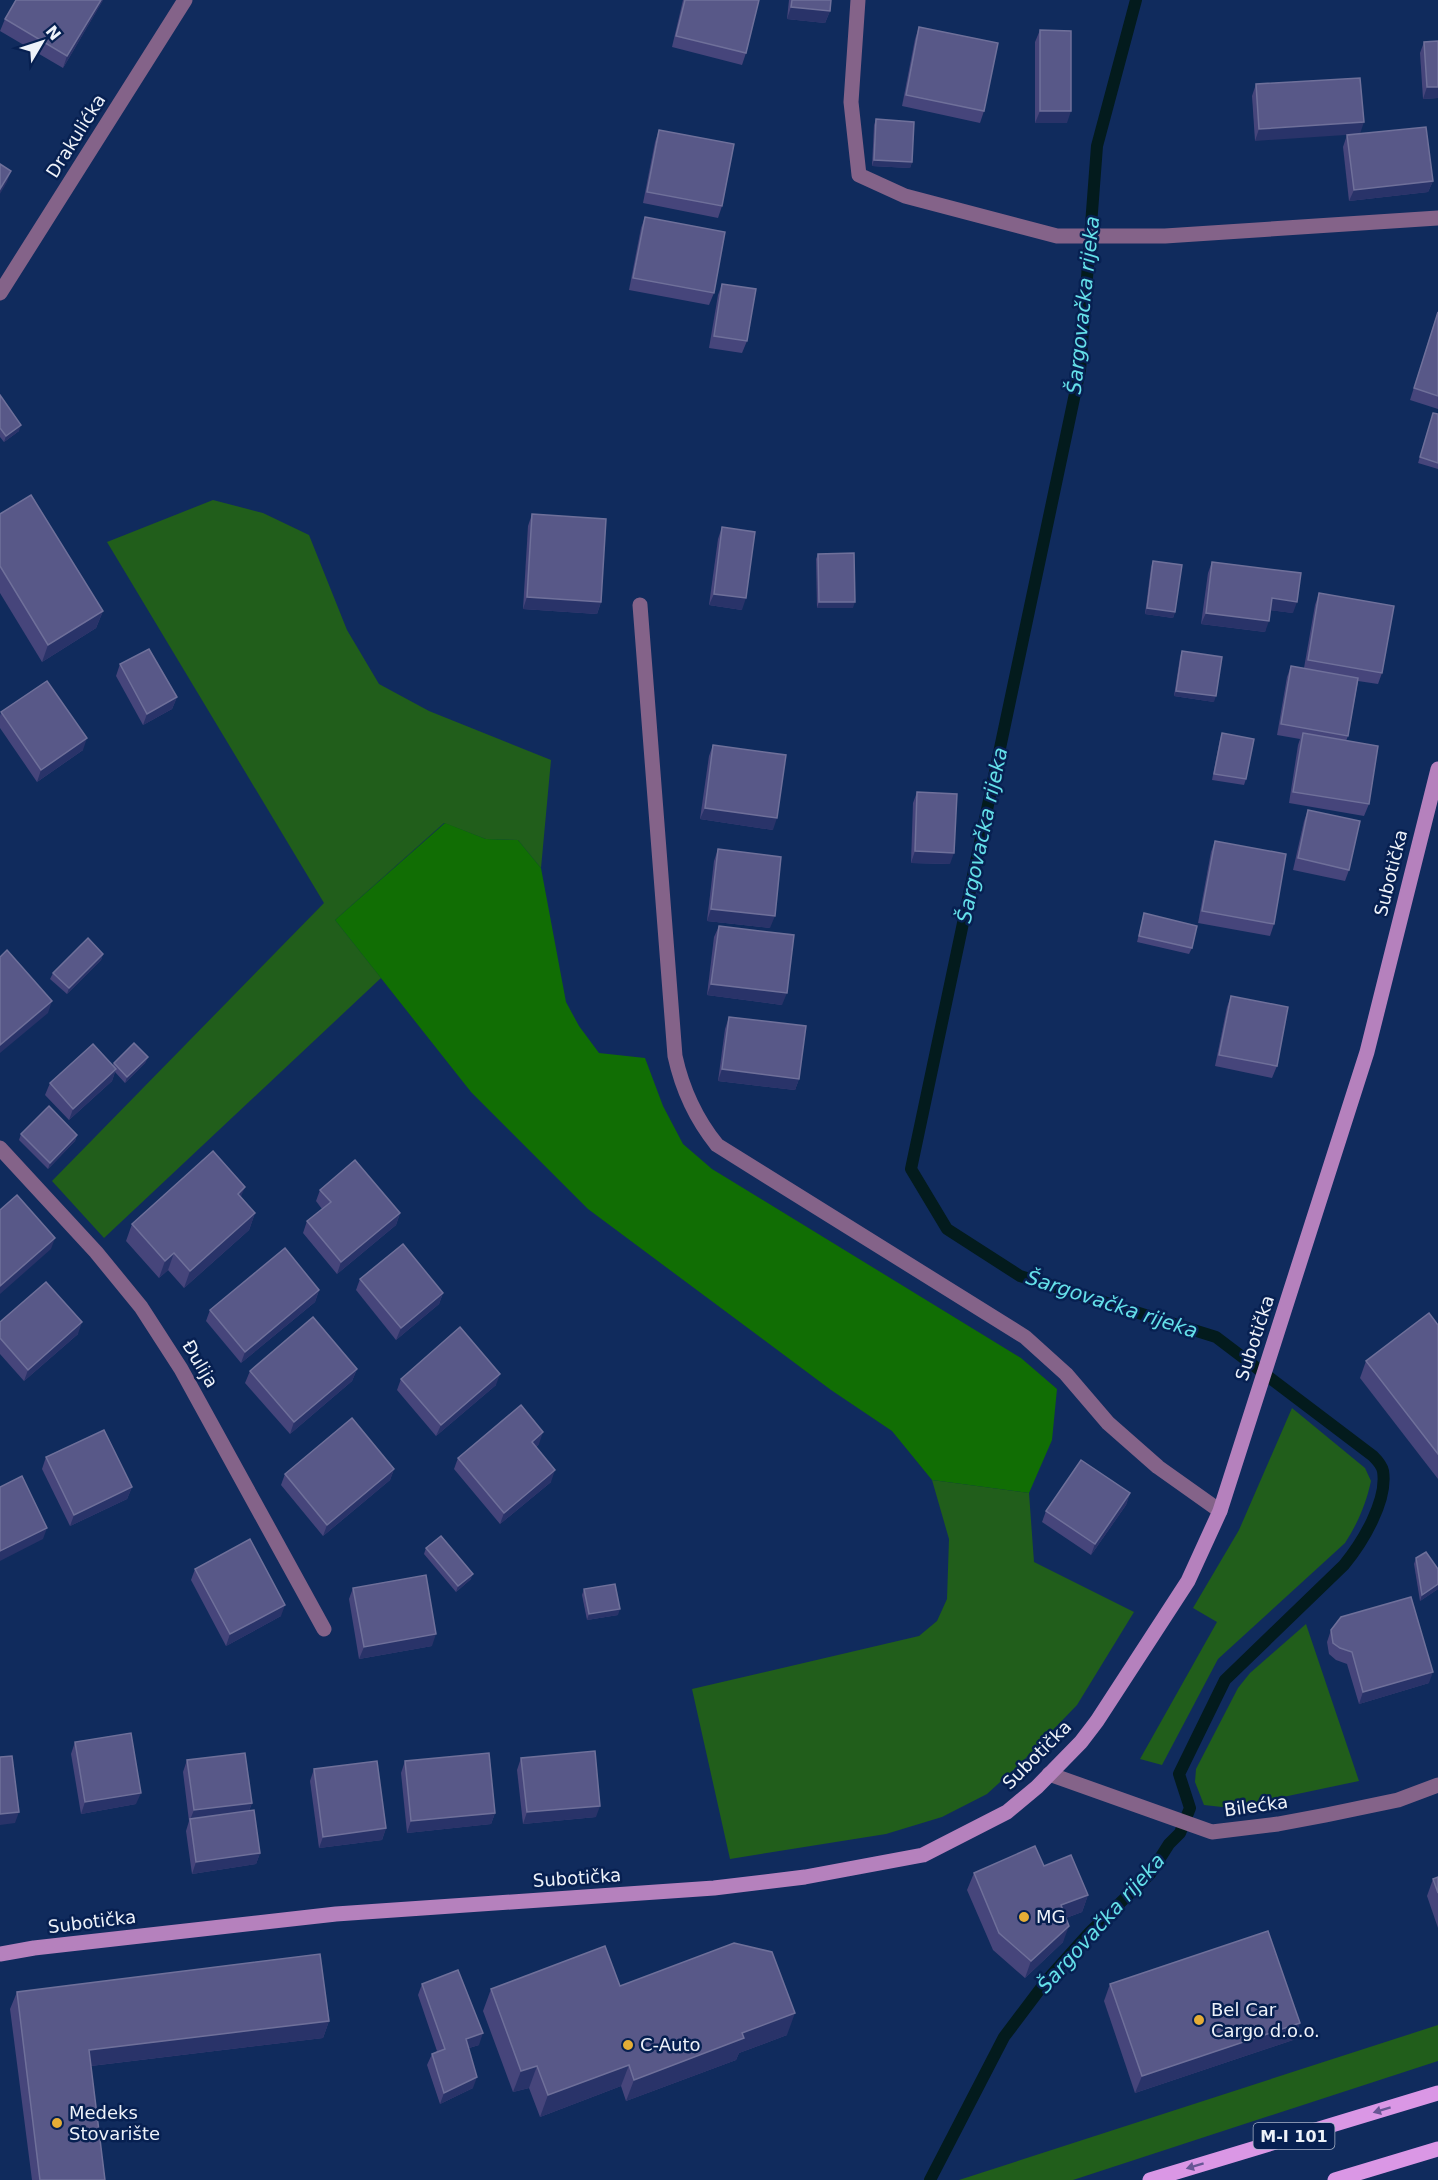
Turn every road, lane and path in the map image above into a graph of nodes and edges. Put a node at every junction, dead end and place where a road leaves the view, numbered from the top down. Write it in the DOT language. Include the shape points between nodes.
graph roads {
  1 [pos="185,0"];
  2 [pos="858,0"];
  3 [pos="1438,218"];
  4 [pos="0,293"];
  5 [pos="640,605"];
  6 [pos="1438,769"];
  7 [pos="1435,785"];
  8 [pos="0,1148"];
  9 [pos="1220,1511"];
  10 [pos="324,1629"];
  11 [pos="1049,1774"];
  12 [pos="1438,1785"];
  13 [pos="0,1954"];
  14 [pos="1438,2093"];
  15 [pos="1438,2149"];
  16 [pos="1150,2180"];
  17 [pos="1335,2180"];
  1 -- 4 [label="street, Drakulićka"];
  2 -- 3 [label="street" via="851,102 859,175 905,196 1057,237 1165,236"];
  5 -- 9 [label="street" via="675,1056 680,1078 703,1127 717,1145 1025,1337 1066,1374 1108,1423 1158,1467"];
  6 -- 7 [label="street, Subotička"];
  7 -- 9 [label="street, Subotička" via="1367,1052"];
  8 -- 10 [label="street, Đulija" via="141,1307 182,1369"];
  9 -- 11 [label="street, Subotička" via="1188,1581 1148,1644 1097,1721"];
  11 -- 12 [label="street, Bilećka" via="1212,1832 1278,1824 1398,1800"];
  11 -- 13 [label="street, Subotička" via="1007,1812 923,1855 805,1877 714,1888 336,1914"];
  14 -- 16 [label="main road, M-I 101, one-way"];
  15 -- 17 [label="main road"];
}
